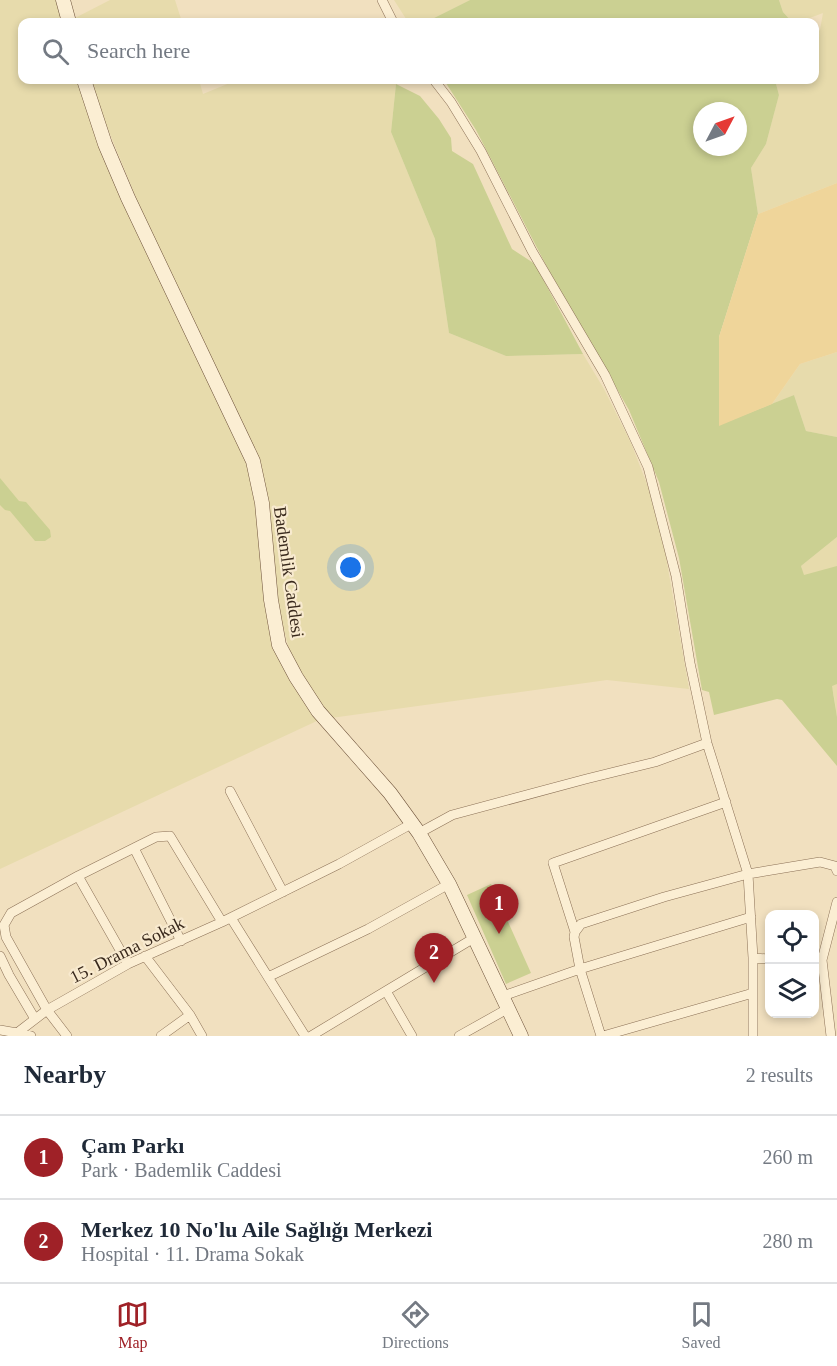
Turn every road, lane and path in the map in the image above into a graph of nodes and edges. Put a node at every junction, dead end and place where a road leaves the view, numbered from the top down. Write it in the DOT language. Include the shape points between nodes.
graph roads {
  1 [pos="63,0"];
  2 [pos="382,0"];
  3 [pos="68,18"];
  4 [pos="391,18"];
  5 [pos="85,84"];
  6 [pos="437,84"];
  7 [pos="706,742"];
  8 [pos="230,791"];
  9 [pos="726,802"];
  10 [pos="416,828"];
  11 [pos="134,848"];
  12 [pos="837,871"];
  13 [pos="748,873"];
  14 [pos="78,876"];
  15 [pos="449,884"];
  16 [pos="283,892"];
  17 [pos="837,902"];
  18 [pos="11,913"];
  19 [pos="0,916"];
  20 [pos="751,917"];
  21 [pos="227,920"];
  22 [pos="575,932"];
  23 [pos="474,938"];
  24 [pos="180,941"];
  25 [pos="0,956"];
  26 [pos="145,956"];
  27 [pos="819,957"];
  28 [pos="753,958"];
  29 [pos="765,958"];
  30 [pos="128,964"];
  31 [pos="819,964"];
  32 [pos="580,969"];
  33 [pos="268,977"];
  34 [pos="386,991"];
  35 [pos="753,993"];
  36 [pos="506,1002"];
  37 [pos="47,1010"];
  38 [pos="190,1015"];
  39 [pos="35,1019"];
  40 [pos="0,1030"];
  41 [pos="17,1033"];
  42 [pos="32,1036"];
  43 [pos="67,1036"];
  44 [pos="161,1036"];
  45 [pos="202,1036"];
  46 [pos="305,1036"];
  47 [pos="311,1036"];
  48 [pos="412,1036"];
  49 [pos="459,1036"];
  50 [pos="521,1036"];
  51 [pos="602,1036"];
  52 [pos="753,1036"];
  53 [pos="831,1036"];
  1 -- 3 [label="street"];
  2 -- 4 [label="street"];
  5 -- 10 [label="street, Bademlik Caddesi" via="128,198 253,461 262,503 279,645 318,711"];
  6 -- 7 [label="street" via="481,151 537,259 605,375 648,466 676,576"];
  7 -- 9 [label="street"];
  7 -- 10 [label="street, 15. Drama Sokak" via="656,762"];
  8 -- 16 [label="street"];
  9 -- 13 [label="street"];
  9 -- 22 [label="street" via="553,863"];
  10 -- 15 [label="street, Bademlik Caddesi"];
  10 -- 16 [label="street, 15. Drama Sokak"];
  11 -- 14 [label="street"];
  11 -- 21 [label="street" via="156,837 170,836"];
  11 -- 24 [label="street"];
  12 -- 13 [label="street" via="835,866 820,862"];
  13 -- 20 [label="street"];
  13 -- 22 [label="street" via="586,921"];
  14 -- 18 [label="street"];
  14 -- 30 [label="street"];
  15 -- 23 [label="street, Bademlik Caddesi"];
  15 -- 33 [label="street" via="368,929"];
  16 -- 21 [label="street, 15. Drama Sokak"];
  17 -- 27 [label="street"];
  18 -- 19 [label="street"];
  18 -- 37 [label="street" via="4,925 6,937"];
  20 -- 28 [label="street"];
  20 -- 32 [label="street"];
  21 -- 24 [label="street, 15. Drama Sokak"];
  21 -- 33 [label="street"];
  22 -- 32 [label="street"];
  23 -- 34 [label="street"];
  23 -- 36 [label="street, Bademlik Caddesi"];
  24 -- 26 [label="street, 15. Drama Sokak"];
  25 -- 39 [label="street"];
  26 -- 30 [label="street, 15. Drama Sokak"];
  26 -- 38 [label="street"];
  28 -- 29 [label="street"];
  28 -- 35 [label="street"];
  30 -- 37 [label="street, 15. Drama Sokak"];
  31 -- 53 [label="street"];
  32 -- 36 [label="street"];
  32 -- 51 [label="street"];
  33 -- 46 [label="street"];
  34 -- 47 [label="street"];
  34 -- 48 [label="street"];
  35 -- 51 [label="street"];
  35 -- 52 [label="street"];
  36 -- 49 [label="street"];
  36 -- 50 [label="street, Bademlik Caddesi"];
  37 -- 39 [label="street, 15. Drama Sokak"];
  37 -- 43 [label="street"];
  38 -- 44 [label="street"];
  38 -- 45 [label="street"];
  39 -- 41 [label="street, 15. Drama Sokak"];
  40 -- 41 [label="street"];
  41 -- 42 [label="street"];
}
